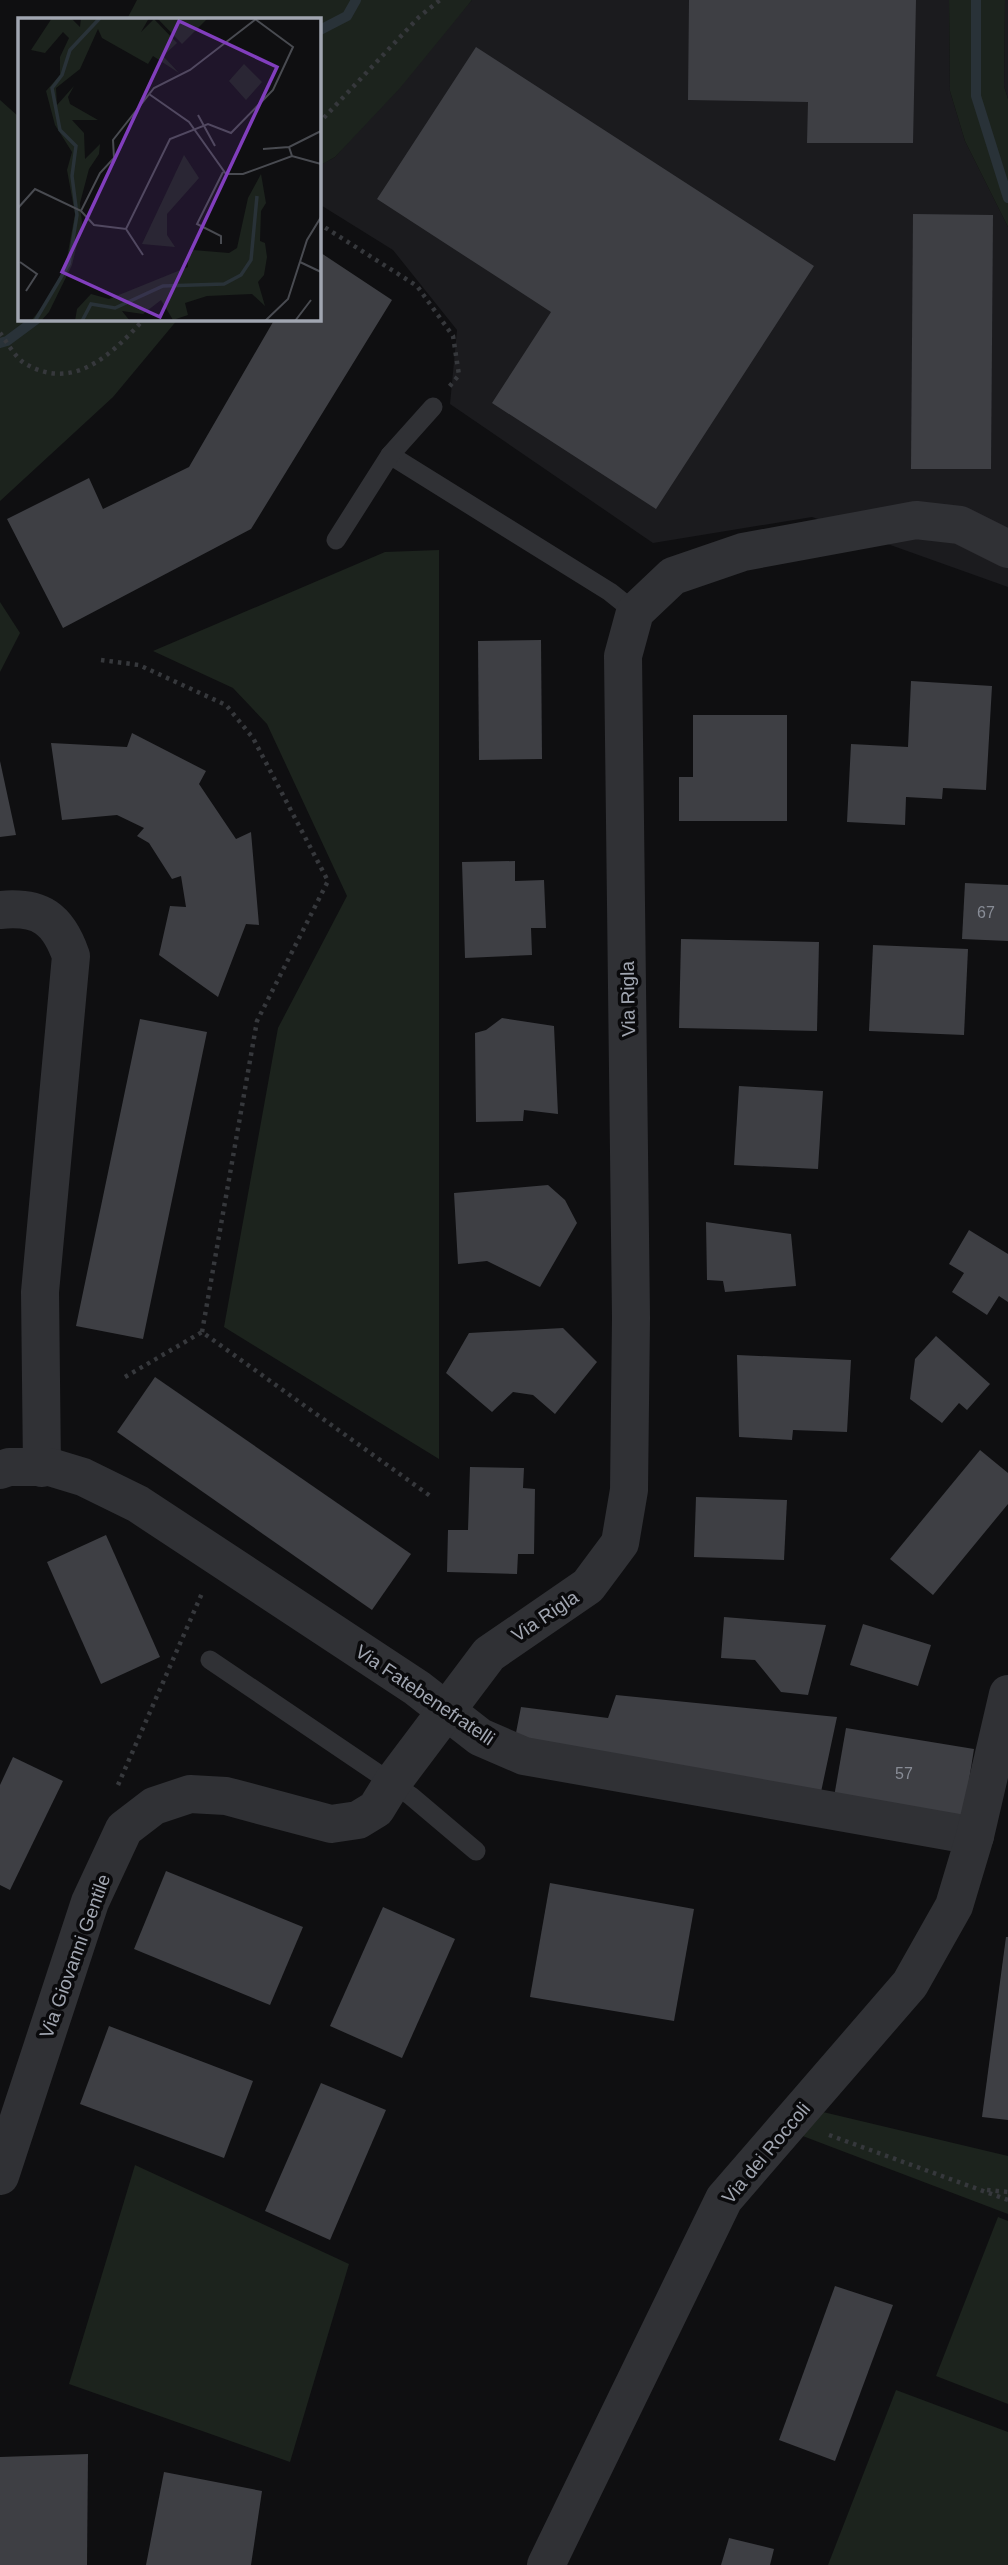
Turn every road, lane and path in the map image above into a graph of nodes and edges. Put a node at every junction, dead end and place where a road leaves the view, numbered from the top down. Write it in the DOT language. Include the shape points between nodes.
graph roads {
  1 [pos="440,0"];
  2 [pos="320,122"];
  3 [pos="320,224"];
  4 [pos="143,320"];
  5 [pos="0,333"];
  6 [pos="433,407"];
  7 [pos="390,455"];
  8 [pos="336,540"];
  9 [pos="1008,549"];
  10 [pos="635,612"];
  11 [pos="102,660"];
  12 [pos="0,910"];
  13 [pos="202,1332"];
  14 [pos="125,1377"];
  15 [pos="42,1468"];
  16 [pos="0,1470"];
  17 [pos="433,1498"];
  18 [pos="210,1660"];
  19 [pos="1008,1694"];
  20 [pos="447,1711"];
  21 [pos="392,1783"];
  22 [pos="975,1836"];
  23 [pos="476,1851"];
  24 [pos="792,2121"];
  25 [pos="0,2176"];
  26 [pos="979,2189"];
  27 [pos="1008,2192"];
  28 [pos="1008,2200"];
  29 [pos="546,2565"];
  1 -- 2 [label="path"];
  3 -- 6 [label="path" via="417,286 453,336 459,375"];
  4 -- 5 [label="path" via="117,349 81,371 53,375 22,362"];
  6 -- 7 [label="lane"];
  7 -- 8 [label="lane"];
  7 -- 10 [label="lane"];
  9 -- 10 [label="street" via="960,525 916,520 743,552 673,576"];
  10 -- 20 [label="street, Via Rigla" via="622,656 631,1304 629,1490 620,1543 588,1586 489,1654"];
  11 -- 13 [label="path" via="139,665 226,705 253,738 328,881 257,1021"];
  12 -- 15 [label="street" via="38,913 51,920 63,933 71,956 40,1292"];
  13 -- 14 [label="path"];
  13 -- 17 [label="path"];
  15 -- 16 [label="street, Via Fatebenefratelli"];
  15 -- 20 [label="street, Via Fatebenefratelli" via="83,1477 138,1504"];
  18 -- 21 [label="lane"];
  19 -- 22 [label="street"];
  20 -- 21 [label="street, Via Giovanni Gentile"];
  20 -- 22 [label="street, Via Fatebenefratelli" via="480,1737 524,1756"];
  21 -- 23 [label="lane"];
  21 -- 25 [label="street, Via Giovanni Gentile" via="376,1809 358,1820 331,1824 226,1796 190,1794 155,1807 124,1829 89,1902"];
  22 -- 24 [label="street, Via dei Roccoli" via="954,1906 910,1984"];
  24 -- 26 [label="path"];
  24 -- 29 [label="street, Via dei Roccoli" via="724,2199"];
  26 -- 27 [label="path"];
  26 -- 28 [label="path"];
}
